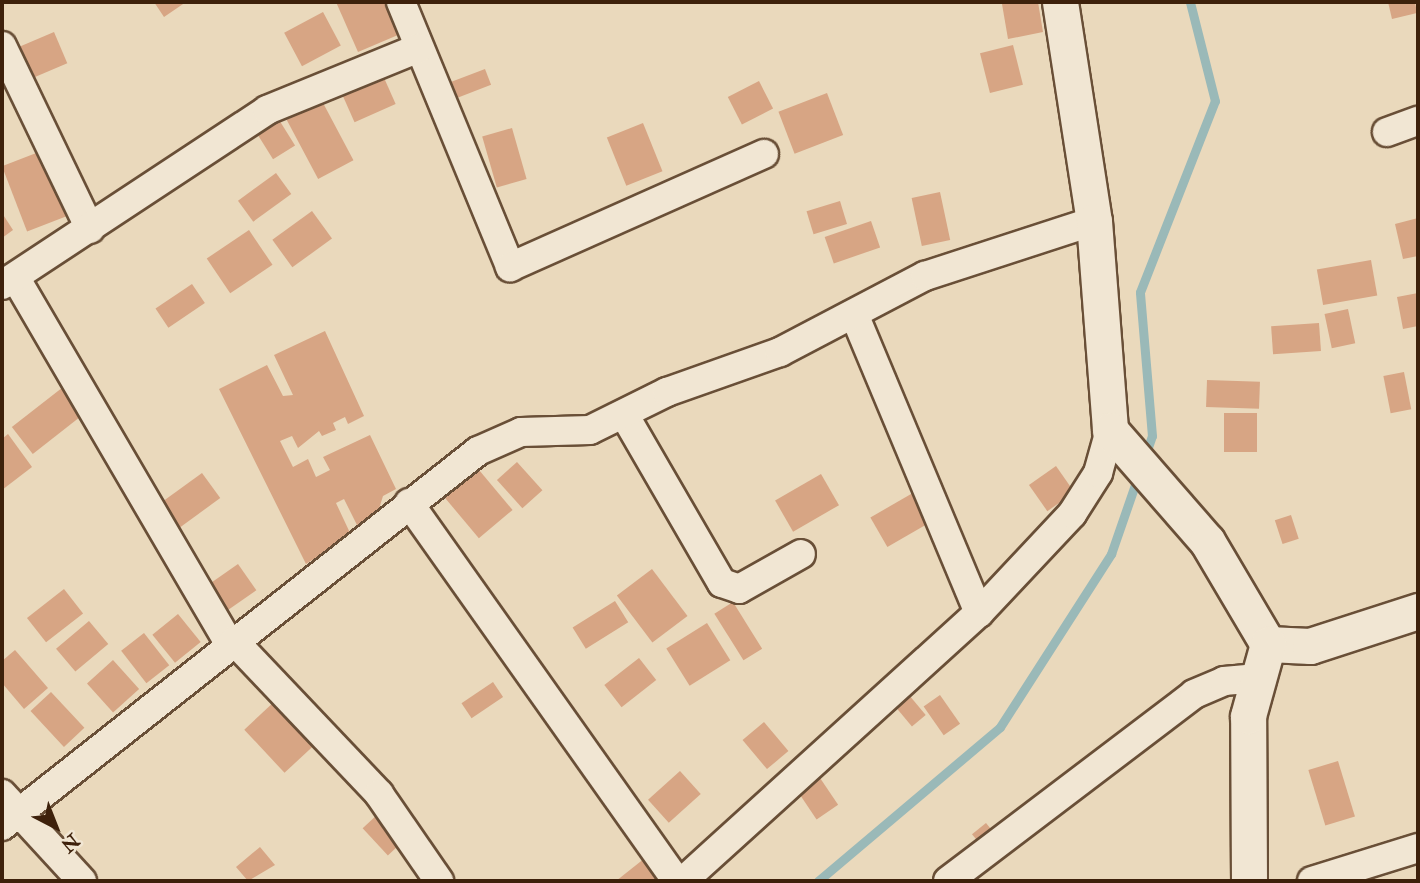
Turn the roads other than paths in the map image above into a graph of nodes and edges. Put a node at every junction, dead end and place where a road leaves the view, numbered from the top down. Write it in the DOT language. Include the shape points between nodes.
graph roads {
  1 [pos="401,2"];
  2 [pos="1060,2"];
  3 [pos="2,46"];
  4 [pos="419,48"];
  5 [pos="1418,121"];
  6 [pos="1387,132"];
  7 [pos="764,155"];
  8 [pos="1094,221"];
  9 [pos="90,229"];
  10 [pos="9,281"];
  11 [pos="854,314"];
  12 [pos="625,415"];
  13 [pos="1110,430"];
  14 [pos="409,503"];
  15 [pos="801,554"];
  16 [pos="1418,611"];
  17 [pos="979,613"];
  18 [pos="232,643"];
  19 [pos="1268,644"];
  20 [pos="1258,678"];
  21 [pos="8,810"];
  22 [pos="1418,848"];
  23 [pos="82,881"];
  24 [pos="439,881"];
  25 [pos="677,881"];
  26 [pos="683,881"];
  27 [pos="948,881"];
  28 [pos="1249,881"];
  29 [pos="1312,881"];
  1 -- 4 [label="street"];
  2 -- 8 [label="street"];
  3 -- 9 [label="street"];
  4 -- 7 [label="street" via="510,267"];
  4 -- 9 [label="street" via="267,110"];
  5 -- 6 [label="street"];
  8 -- 11 [label="street" via="925,276"];
  8 -- 13 [label="street"];
  9 -- 10 [label="street"];
  10 -- 18 [label="street"];
  11 -- 12 [label="street" via="780,352 667,392"];
  11 -- 17 [label="street"];
  12 -- 14 [label="street" via="590,430 521,432 478,451"];
  12 -- 15 [label="street" via="722,583 739,589"];
  13 -- 17 [label="street" via="1098,473 1072,514"];
  13 -- 19 [label="street" via="1207,541"];
  14 -- 18 [label="street"];
  14 -- 25 [label="street"];
  16 -- 19 [label="street" via="1310,646"];
  17 -- 26 [label="street"];
  18 -- 21 [label="street"];
  18 -- 24 [label="street" via="379,794"];
  19 -- 20 [label="street"];
  20 -- 27 [label="street" via="1224,681 1194,694"];
  20 -- 28 [label="street" via="1248,716"];
  21 -- 23 [label="street"];
  22 -- 29 [label="street"];
}
